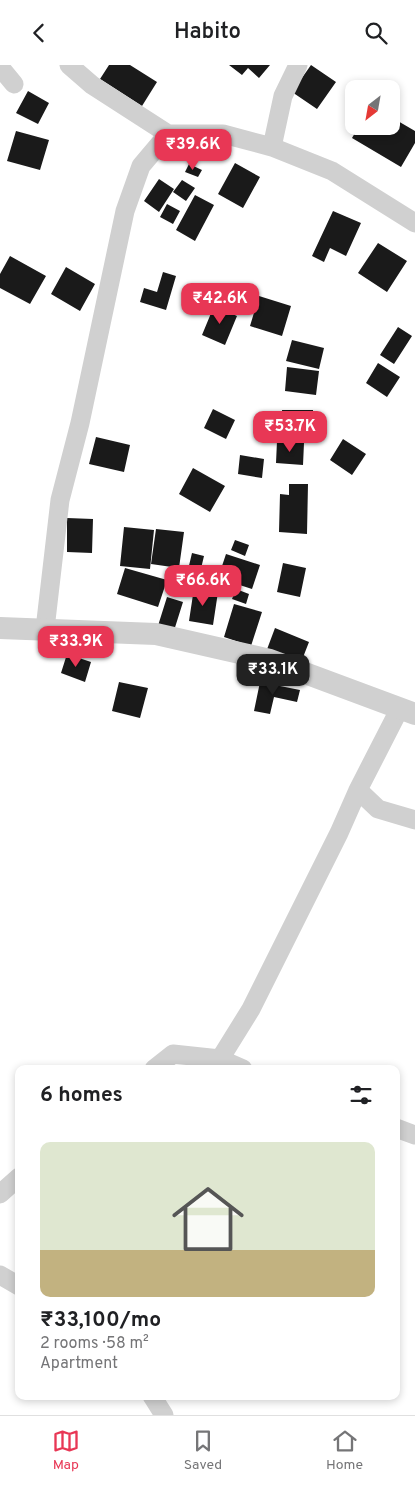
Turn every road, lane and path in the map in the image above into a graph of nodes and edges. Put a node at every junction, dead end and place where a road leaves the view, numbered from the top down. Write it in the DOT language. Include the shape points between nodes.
graph roads {
  1 [pos="69,65"];
  2 [pos="298,65"];
  3 [pos="0,67"];
  4 [pos="14,84"];
  5 [pos="168,134"];
  6 [pos="272,147"];
  7 [pos="415,223"];
  8 [pos="0,628"];
  9 [pos="45,629"];
  10 [pos="407,711"];
  11 [pos="358,790"];
  12 [pos="415,820"];
  13 [pos="220,1059"];
  14 [pos="159,1065"];
  15 [pos="234,1065"];
  16 [pos="400,1129"];
  17 [pos="415,1135"];
  18 [pos="15,1181"];
  19 [pos="0,1194"];
  20 [pos="0,1275"];
  21 [pos="15,1284"];
  22 [pos="155,1400"];
  23 [pos="164,1415"];
  1 -- 5 [label="street" via="92,85"];
  2 -- 6 [label="street" via="283,96"];
  3 -- 4 [label="street"];
  5 -- 6 [label="street" via="223,135"];
  5 -- 9 [label="street" via="141,166 125,211 80,423 60,500"];
  6 -- 7 [label="street" via="332,171"];
  8 -- 9 [label="street"];
  9 -- 10 [label="street" via="156,634 270,660"];
  10 -- 11 [label="street"];
  11 -- 12 [label="street" via="378,809"];
  11 -- 13 [label="street" via="251,1009"];
  13 -- 14 [label="street" via="173,1054"];
  13 -- 15 [label="street"];
  16 -- 17 [label="street"];
  18 -- 19 [label="street"];
  20 -- 21 [label="street"];
  22 -- 23 [label="street"];
}
